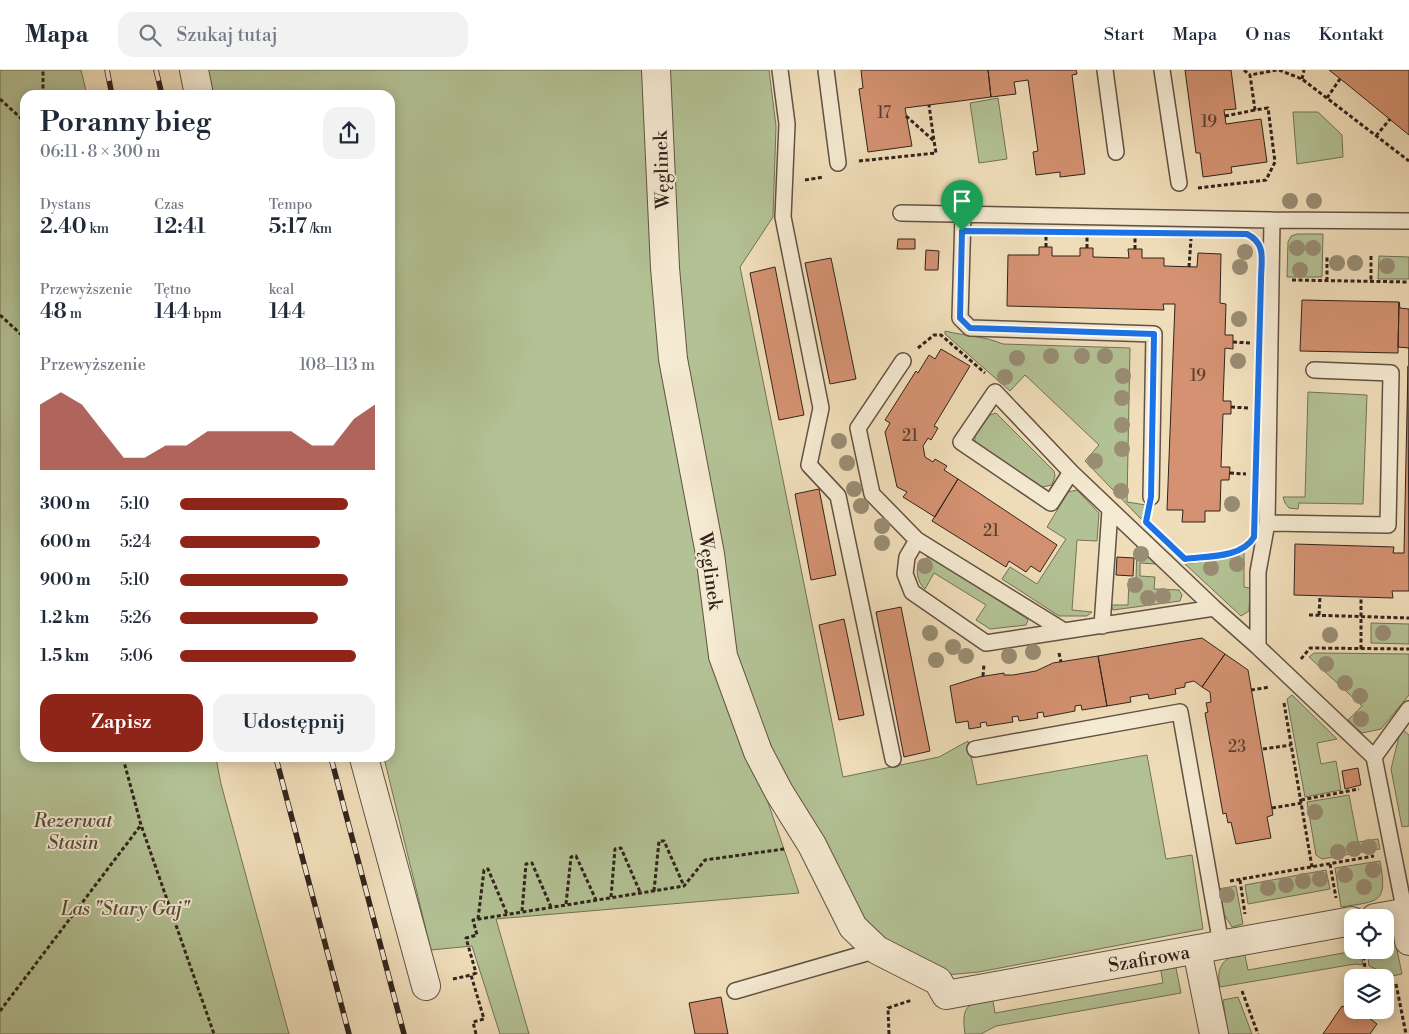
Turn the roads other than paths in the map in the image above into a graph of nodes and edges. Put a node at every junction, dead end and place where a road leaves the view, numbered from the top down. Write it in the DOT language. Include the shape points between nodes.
graph roads {
  1 [pos="194,70"];
  2 [pos="656,70"];
  3 [pos="780,70"];
  4 [pos="826,70"];
  5 [pos="1105,70"];
  6 [pos="1162,70"];
  7 [pos="198,90"];
  8 [pos="1116,152"];
  9 [pos="838,163"];
  10 [pos="1179,183"];
  11 [pos="901,213"];
  12 [pos="963,215"];
  13 [pos="1272,220"];
  14 [pos="1409,221"];
  15 [pos="903,361"];
  16 [pos="1314,370"];
  17 [pos="1071,472"];
  18 [pos="1151,497"];
  19 [pos="1110,510"];
  20 [pos="1267,523"];
  21 [pos="917,540"];
  22 [pos="1214,608"];
  23 [pos="1102,626"];
  24 [pos="1064,631"];
  25 [pos="1258,647"];
  26 [pos="1409,709"];
  27 [pos="976,749"];
  28 [pos="1374,757"];
  29 [pos="892,759"];
  30 [pos="365,762"];
  31 [pos="1407,913"];
  32 [pos="1394,915"];
  33 [pos="1344,922"];
  34 [pos="1409,941"];
  35 [pos="1209,947"];
  36 [pos="877,950"];
  37 [pos="426,986"];
  38 [pos="735,991"];
  39 [pos="946,995"];
  40 [pos="1214,1034"];
  1 -- 7 [label="street"];
  2 -- 36 [label="street, Węglinek" via="665,268 673,359 710,554 723,656 758,752 812,846 853,927"];
  3 -- 29 [label="lane" via="787,124 783,217 821,408 809,465 838,496"];
  4 -- 9 [label="lane"];
  5 -- 8 [label="lane"];
  6 -- 10 [label="lane"];
  11 -- 12 [label="lane"];
  12 -- 13 [label="lane"];
  12 -- 18 [label="lane" via="960,318 970,328 1154,334"];
  13 -- 14 [label="lane"];
  13 -- 20 [label="lane"];
  15 -- 21 [label="lane" via="858,428 872,494"];
  16 -- 20 [label="lane" via="1392,373 1388,525"];
  17 -- 17 [label="lane" via="995,392 961,442 1051,503"];
  17 -- 19 [label="lane"];
  19 -- 22 [label="lane"];
  19 -- 23 [label="lane"];
  20 -- 25 [label="lane" via="1258,572"];
  21 -- 24 [label="lane"];
  21 -- 24 [label="lane" via="907,557 905,574 912,592 986,643"];
  22 -- 23 [label="lane"];
  22 -- 25 [label="lane"];
  23 -- 24 [label="lane"];
  25 -- 28 [label="lane"];
  26 -- 28 [label="lane"];
  27 -- 35 [label="lane" via="1180,712 1211,884"];
  28 -- 31 [label="lane"];
  30 -- 37 [label="street"];
  31 -- 32 [label="street"];
  31 -- 34 [label="street"];
  33 -- 35 [label="street, Szafirowa"];
  35 -- 39 [label="street, Szafirowa"];
  35 -- 40 [label="street"];
  36 -- 38 [label="lane"];
  36 -- 39 [label="street, Węglinek" via="938,981"];
}
